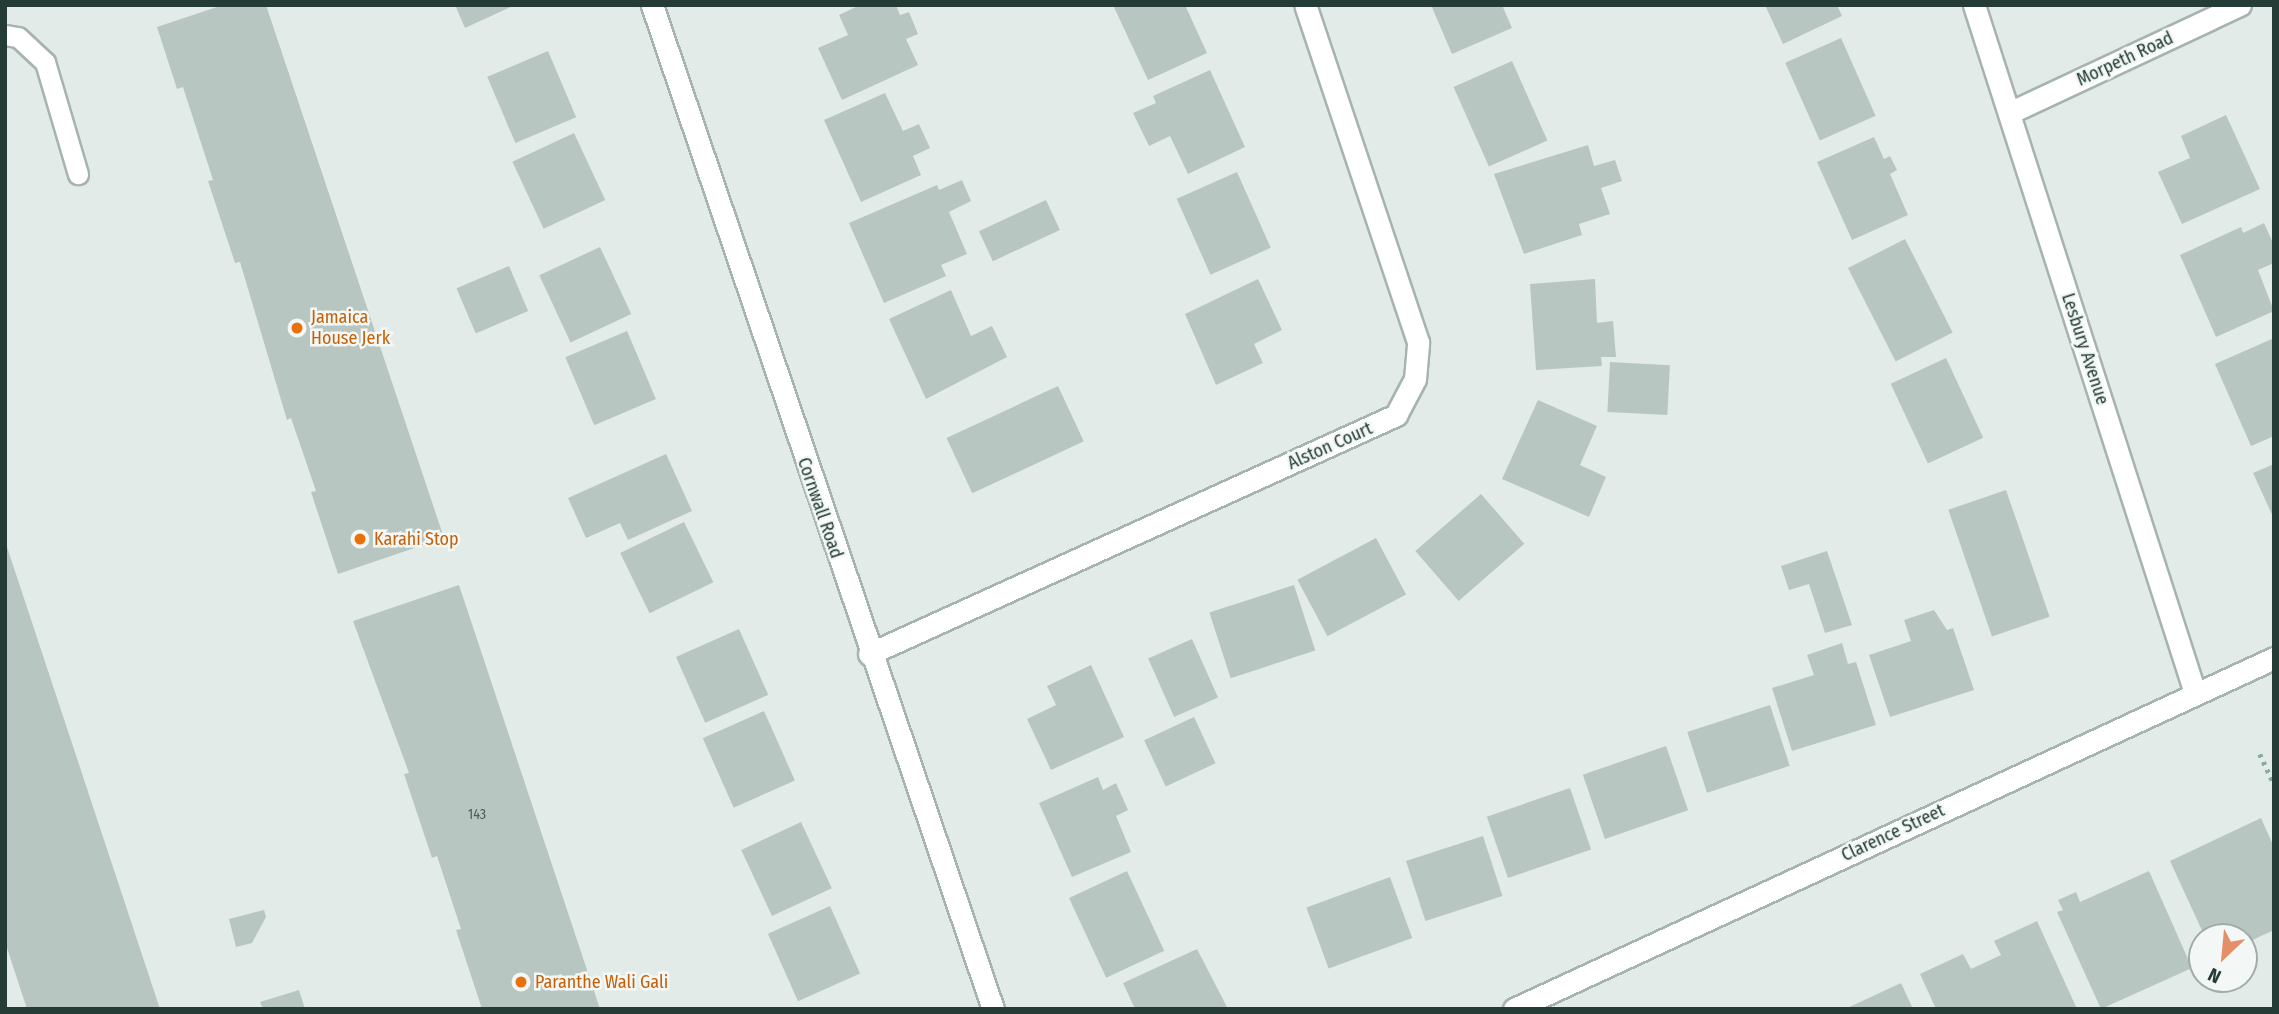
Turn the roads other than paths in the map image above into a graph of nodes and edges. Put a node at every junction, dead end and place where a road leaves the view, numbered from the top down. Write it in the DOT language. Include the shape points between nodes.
graph roads {
  1 [pos="652,5"];
  2 [pos="1305,5"];
  3 [pos="1974,5"];
  4 [pos="2240,5"];
  5 [pos="5,35"];
  6 [pos="2009,113"];
  7 [pos="78,174"];
  8 [pos="869,654"];
  9 [pos="2274,659"];
  10 [pos="2195,693"];
  11 [pos="993,1009"];
  12 [pos="1514,1009"];
  1 -- 8 [label="street, Cornwall Road"];
  2 -- 8 [label="street, Alston Court" via="1418,342 1415,379 1396,415"];
  3 -- 6 [label="street, Lesbury Avenue"];
  4 -- 6 [label="street, Morpeth Road"];
  5 -- 7 [label="lane" via="18,37 45,62"];
  6 -- 10 [label="street, Lesbury Avenue"];
  8 -- 11 [label="street, Cornwall Road"];
  9 -- 10 [label="street, Clarence Street"];
  10 -- 12 [label="street, Clarence Street"];
}
